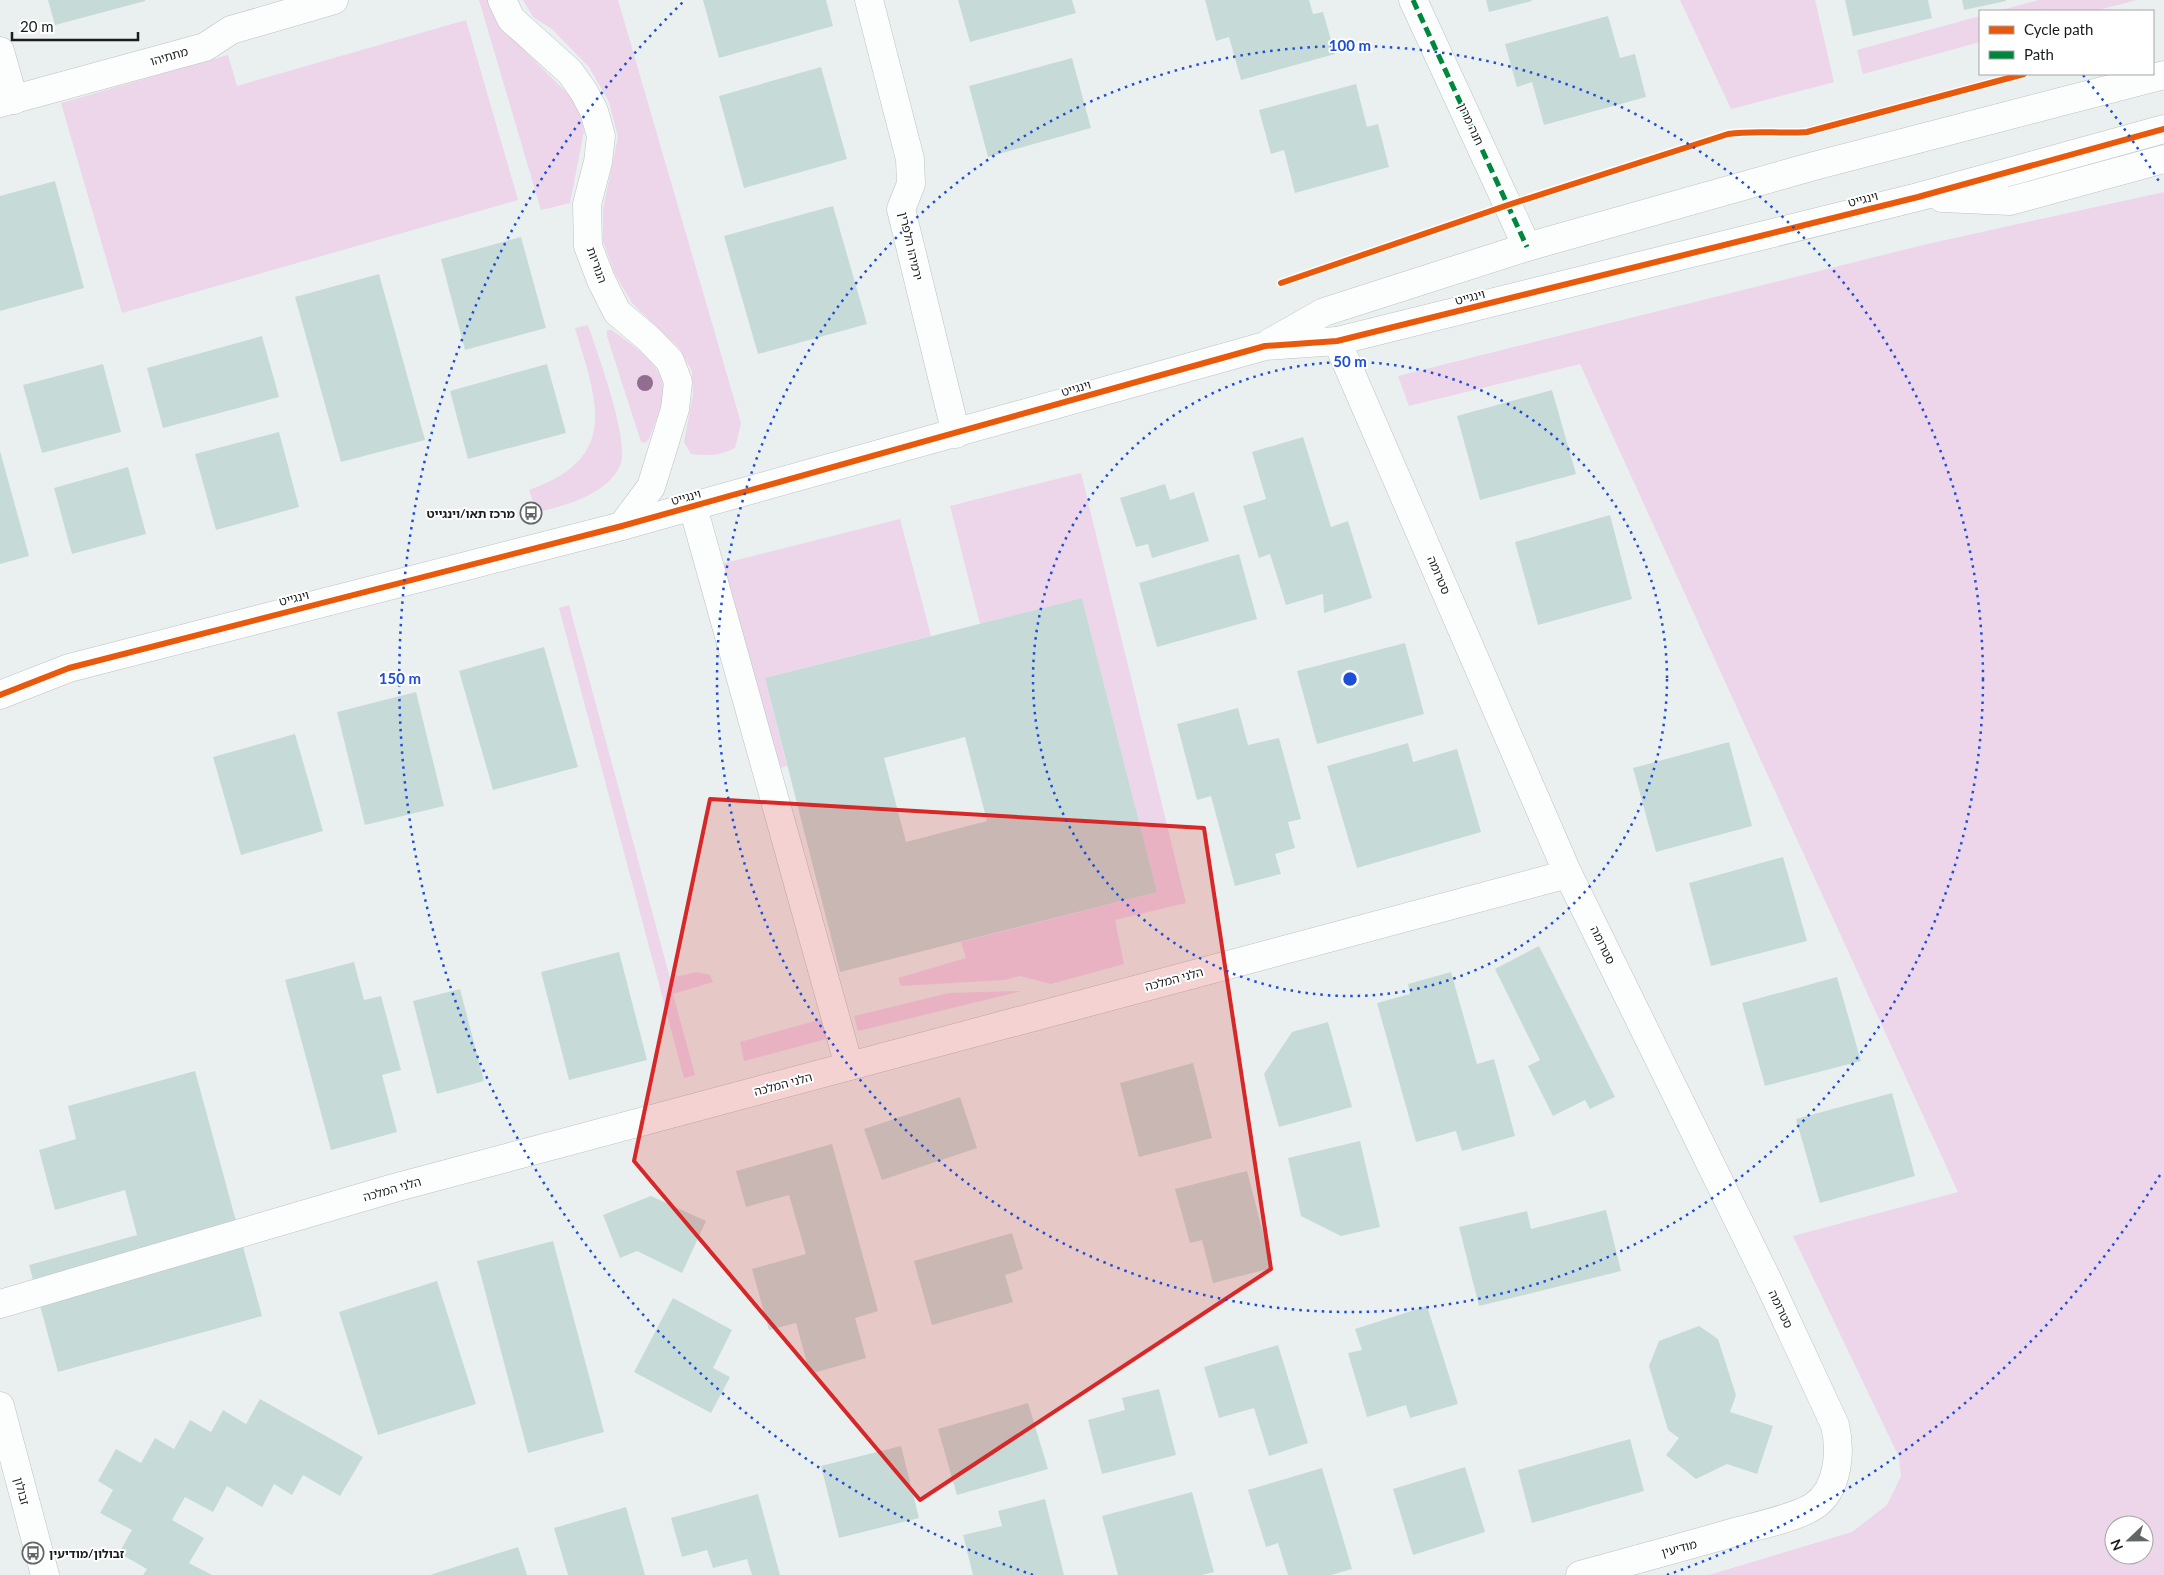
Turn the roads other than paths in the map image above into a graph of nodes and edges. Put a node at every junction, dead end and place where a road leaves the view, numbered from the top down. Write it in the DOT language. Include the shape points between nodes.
graph roads {
  1 [pos="334,0"];
  2 [pos="502,0"];
  3 [pos="869,0"];
  4 [pos="1414,0"];
  5 [pos="0,51"];
  6 [pos="2164,75"];
  7 [pos="7,102"];
  8 [pos="2164,129"];
  9 [pos="2164,159"];
  10 [pos="1918,197"];
  11 [pos="1527,247"];
  12 [pos="1338,342"];
  13 [pos="1265,346"];
  14 [pos="956,434"];
  15 [pos="693,506"];
  16 [pos="622,526"];
  17 [pos="69,668"];
  18 [pos="0,675"];
  19 [pos="0,695"];
  20 [pos="1568,874"];
  21 [pos="849,1066"];
  22 [pos="0,1304"];
  23 [pos="0,1406"];
  24 [pos="1779,1520"];
  25 [pos="45,1575"];
  26 [pos="1580,1575"];
  1 -- 7 [label="street, מתתיהו" via="231,30 205,46"];
  2 -- 16 [label="street, הנוריות" via="511,19 570,72 594,111 601,136 587,204 588,246 617,312 670,361 678,382 675,409 651,487"];
  3 -- 14 [label="street, ירמיהו הלפרין" via="910,159 911,184 900,209"];
  4 -- 11 [label="street, חנה מרון"];
  5 -- 7 [label="street"];
  6 -- 11 [label="street, וינגייט" via="1814,166"];
  8 -- 10 [label="street, וינגייט"];
  9 -- 10 [label="street" via="2010,201"];
  10 -- 12 [label="street, וינגייט"];
  11 -- 13 [label="street, וינגייט" via="1324,312"];
  12 -- 13 [label="street, וינגייט"];
  12 -- 20 [label="street, סטרומה"];
  13 -- 14 [label="street, וינגייט"];
  14 -- 15 [label="street, וינגייט"];
  15 -- 16 [label="street, וינגייט"];
  15 -- 21 [label="street"];
  16 -- 17 [label="street, וינגייט"];
  17 -- 18 [label="street, וינגייט"];
  17 -- 19 [label="street, וינגייט"];
  20 -- 21 [label="street, הלני המלכה"];
  20 -- 24 [label="street, סטרומה" via="1768,1281 1839,1441 1836,1470 1829,1489 1815,1506"];
  21 -- 22 [label="street, הלני המלכה" via="394,1188"];
  23 -- 25 [label="street, זבולון"];
  24 -- 26 [label="street, מודיעין"];
}
